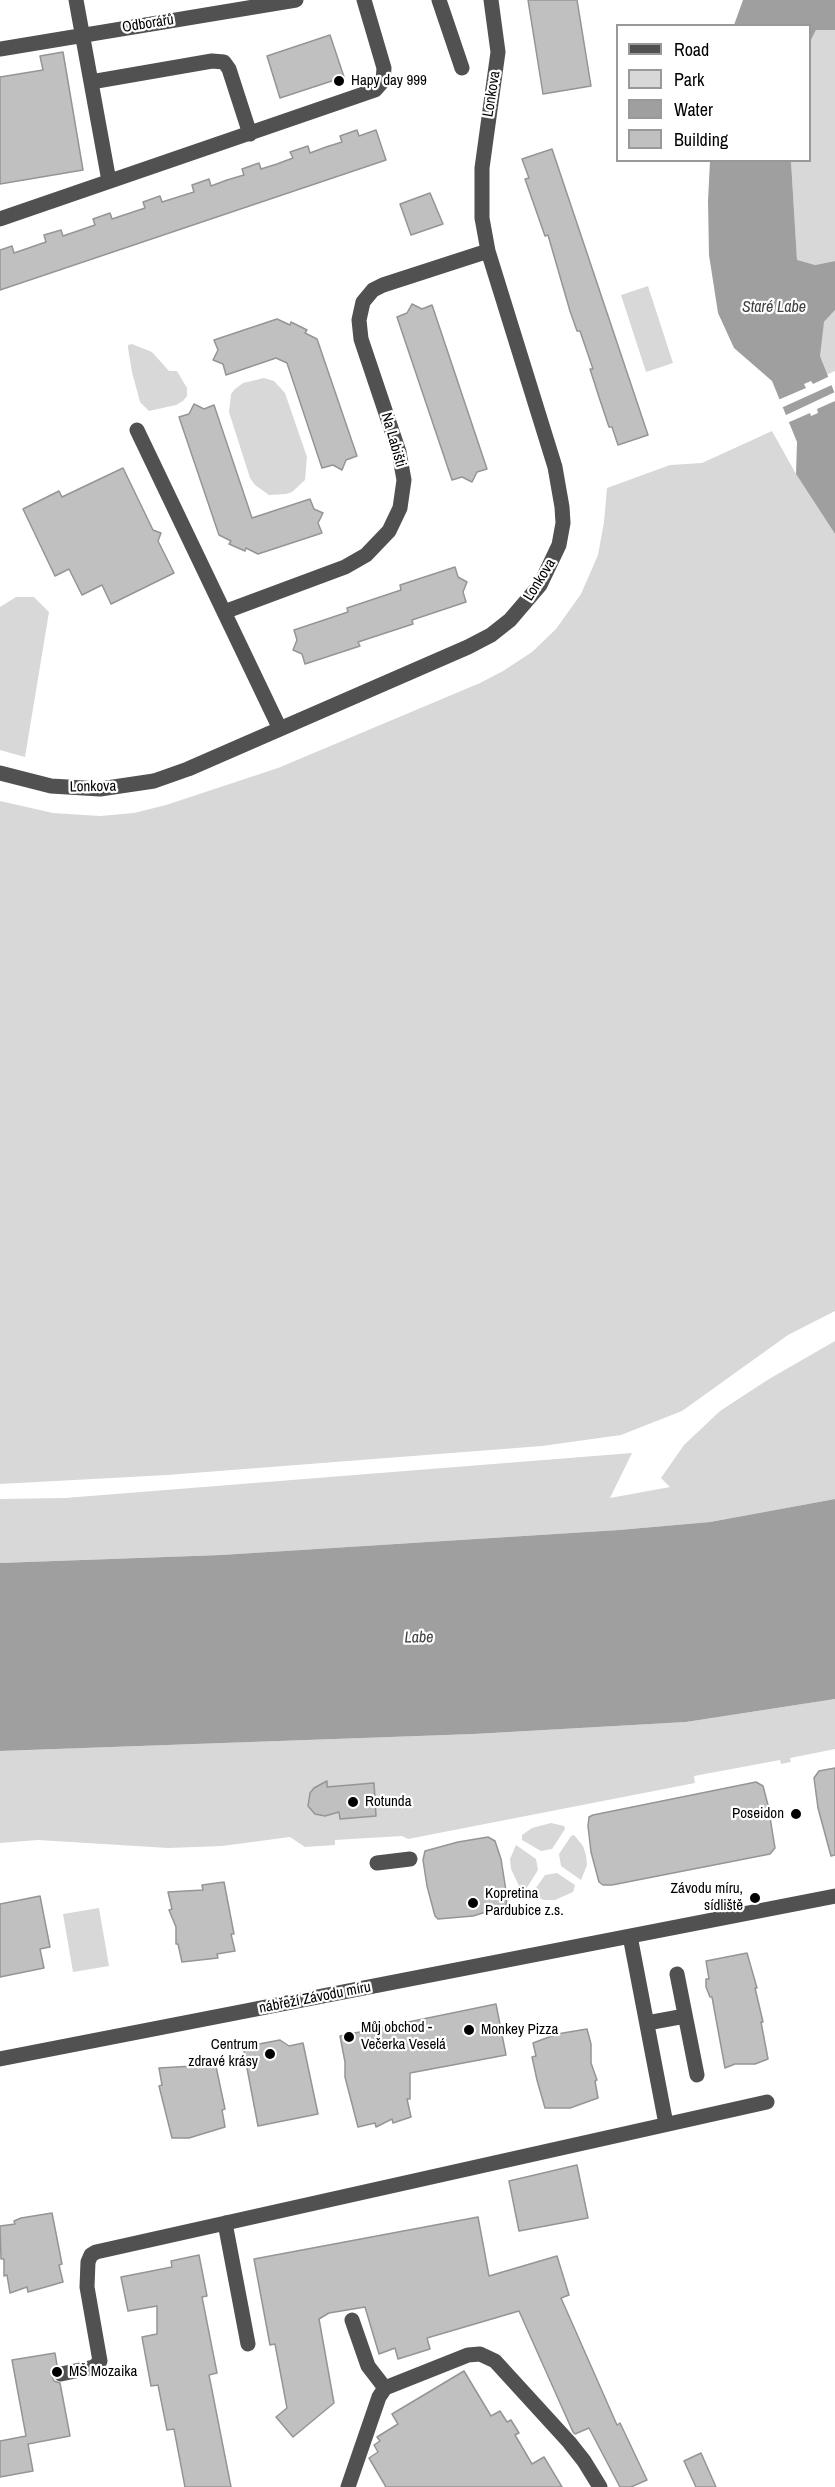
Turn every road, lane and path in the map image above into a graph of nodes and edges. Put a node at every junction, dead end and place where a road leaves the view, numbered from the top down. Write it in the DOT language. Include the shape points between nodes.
graph roads {
  1 [pos="76,0"];
  2 [pos="364,0"];
  3 [pos="439,0"];
  4 [pos="492,0"];
  5 [pos="287,1"];
  6 [pos="82,35"];
  7 [pos="0,49"];
  8 [pos="462,68"];
  9 [pos="91,82"];
  10 [pos="250,134"];
  11 [pos="109,181"];
  12 [pos="0,219"];
  13 [pos="488,251"];
  14 [pos="137,430"];
  15 [pos="224,612"];
  16 [pos="280,729"];
  17 [pos="0,773"];
  18 [pos="410,1859"];
  19 [pos="377,1863"];
  20 [pos="835,1896"];
  21 [pos="630,1936"];
  22 [pos="677,1974"];
  23 [pos="685,2016"];
  24 [pos="647,2023"];
  25 [pos="0,2059"];
  26 [pos="697,2075"];
  27 [pos="767,2102"];
  28 [pos="666,2124"];
  29 [pos="225,2223"];
  30 [pos="352,2320"];
  31 [pos="248,2344"];
  32 [pos="61,2374"];
  33 [pos="385,2388"];
  34 [pos="348,2487"];
  35 [pos="600,2487"];
  1 -- 6 [label="street"];
  2 -- 10 [label="street" via="384,68 380,86 367,94"];
  3 -- 8 [label="street"];
  4 -- 13 [label="street, Lonkova" via="498,52 480,193"];
  5 -- 6 [label="street, Odborářů"];
  6 -- 7 [label="street, Odborářů"];
  6 -- 9 [label="street"];
  9 -- 10 [label="street" via="224,62"];
  9 -- 11 [label="street"];
  10 -- 11 [label="street"];
  11 -- 12 [label="street"];
  13 -- 15 [label="street, Na Labišti" via="383,285 366,296 362,305 361,339 403,469 402,499 380,543 345,567"];
  13 -- 16 [label="street, Lonkova" via="559,484 563,523 552,564 527,602 491,635"];
  14 -- 15 [label="street"];
  15 -- 16 [label="street"];
  16 -- 17 [label="street, Lonkova" via="188,769 126,786 74,789"];
  18 -- 19 [label="street"];
  20 -- 21 [label="street, nábřeží Závodu míru"];
  21 -- 24 [label="street"];
  21 -- 25 [label="street, nábřeží Závodu míru"];
  22 -- 23 [label="street"];
  23 -- 24 [label="street"];
  23 -- 26 [label="street"];
  24 -- 28 [label="street"];
  27 -- 28 [label="street"];
  28 -- 29 [label="street"];
  29 -- 31 [label="street"];
  29 -- 32 [label="street" via="92,2255 87,2288 100,2361 94,2367"];
  30 -- 33 [label="street" via="368,2366"];
  33 -- 34 [label="street"];
  33 -- 35 [label="street" via="468,2355 486,2355 569,2442"];
}
